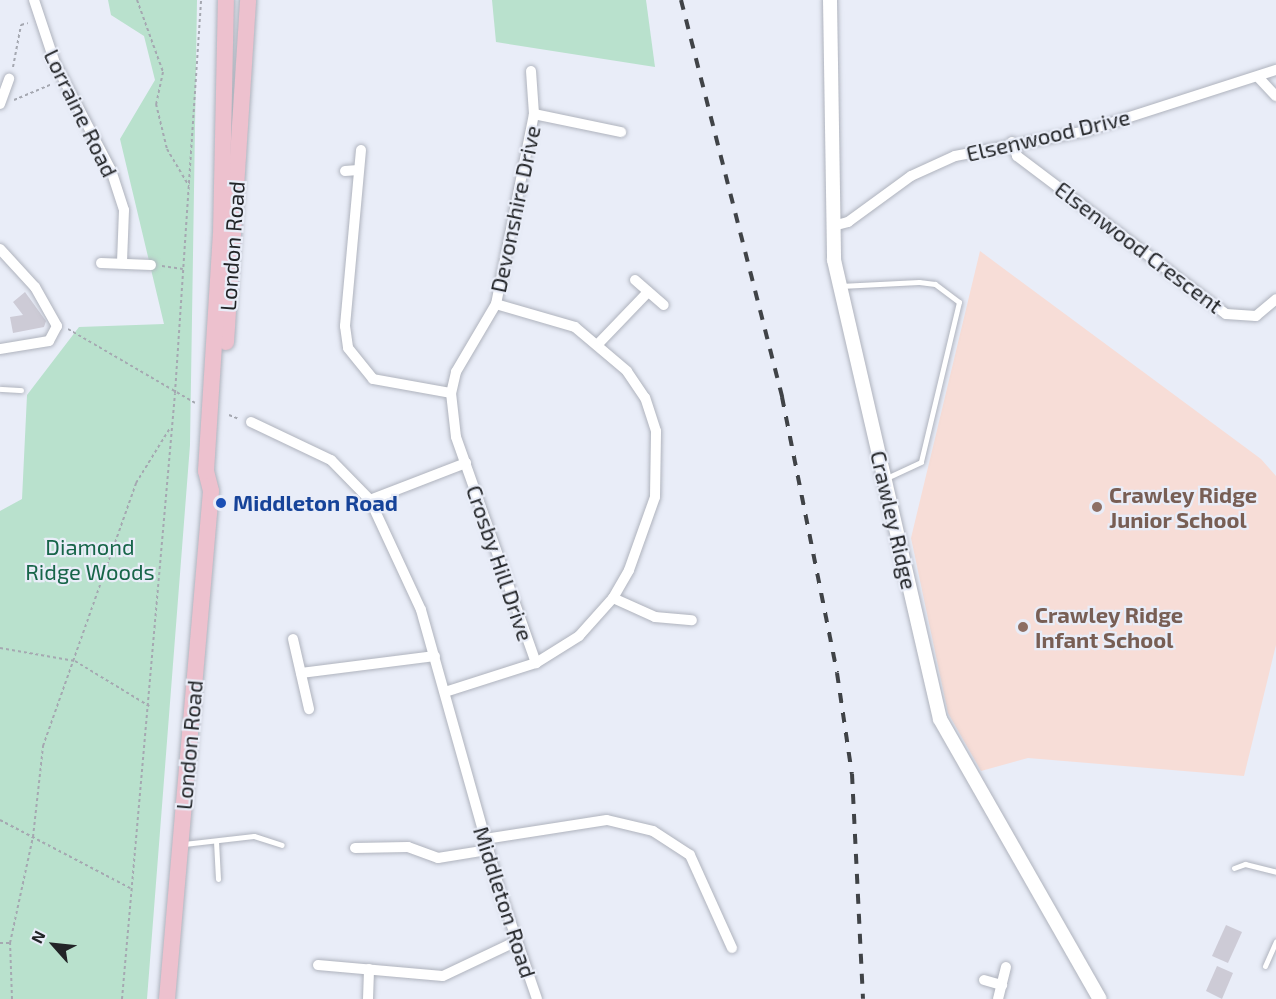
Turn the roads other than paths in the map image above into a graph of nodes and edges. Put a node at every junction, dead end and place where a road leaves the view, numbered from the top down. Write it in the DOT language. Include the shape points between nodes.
graph roads {
  1 [pos="34,0"];
  2 [pos="226,0"];
  3 [pos="248,0"];
  4 [pos="830,0"];
  5 [pos="1276,70"];
  6 [pos="531,72"];
  7 [pos="1258,76"];
  8 [pos="9,78"];
  9 [pos="1276,96"];
  10 [pos="2,100"];
  11 [pos="534,114"];
  12 [pos="621,132"];
  13 [pos="1012,142"];
  14 [pos="361,150"];
  15 [pos="358,170"];
  16 [pos="345,171"];
  17 [pos="833,226"];
  18 [pos="0,249"];
  19 [pos="101,263"];
  20 [pos="122,263"];
  21 [pos="151,265"];
  22 [pos="635,280"];
  23 [pos="840,286"];
  24 [pos="648,292"];
  25 [pos="1276,299"];
  26 [pos="496,304"];
  27 [pos="664,305"];
  28 [pos="599,343"];
  29 [pos="0,350"];
  30 [pos="0,389"];
  31 [pos="21,390"];
  32 [pos="451,393"];
  33 [pos="251,422"];
  34 [pos="465,463"];
  35 [pos="884,478"];
  36 [pos="210,491"];
  37 [pos="370,500"];
  38 [pos="613,598"];
  39 [pos="692,620"];
  40 [pos="293,639"];
  41 [pos="435,656"];
  42 [pos="536,663"];
  43 [pos="301,673"];
  44 [pos="445,692"];
  45 [pos="309,710"];
  46 [pos="216,841"];
  47 [pos="181,844"];
  48 [pos="282,845"];
  49 [pos="486,845"];
  50 [pos="355,848"];
  51 [pos="1234,868"];
  52 [pos="1276,872"];
  53 [pos="218,879"];
  54 [pos="1276,941"];
  55 [pos="515,942"];
  56 [pos="732,948"];
  57 [pos="318,965"];
  58 [pos="1265,966"];
  59 [pos="1006,968"];
  60 [pos="369,969"];
  61 [pos="984,980"];
  62 [pos="1002,985"];
  63 [pos="167,999"];
  64 [pos="368,999"];
  65 [pos="537,999"];
  66 [pos="998,999"];
  67 [pos="1100,999"];
  1 -- 20 [label="street, Lorraine Road" via="55,63 111,170 124,210"];
  2 -- 36 [label="main road, London Road" via="221,234 206,471"];
  3 -- 36 [label="main road, London Road" via="218,462"];
  4 -- 17 [label="street, Crawley Ridge"];
  5 -- 7 [label="street, Elsenwood Drive"];
  6 -- 11 [label="street, Devonshire Drive"];
  7 -- 9 [label="street"];
  7 -- 13 [label="street, Elsenwood Drive" via="1086,131"];
  8 -- 10 [label="street"];
  11 -- 12 [label="street, Devonshire Drive"];
  11 -- 26 [label="street, Devonshire Drive"];
  13 -- 17 [label="street, Elsenwood Drive" via="931,165 848,222"];
  13 -- 25 [label="street, Elsenwood Crescent" via="1017,156 1227,314 1256,316"];
  14 -- 15 [label="street"];
  15 -- 16 [label="street"];
  15 -- 32 [label="street" via="348,348 373,380"];
  17 -- 23 [label="street, Crawley Ridge"];
  18 -- 29 [label="street" via="35,287 56,329 49,341"];
  19 -- 20 [label="street"];
  20 -- 21 [label="street"];
  22 -- 24 [label="street"];
  23 -- 35 [label="street, Crawley Ridge"];
  23 -- 35 [label="lane" via="935,284 959,302 921,462"];
  24 -- 27 [label="street"];
  24 -- 28 [label="street"];
  26 -- 28 [label="street, Crosby Hill Drive" via="556,320"];
  26 -- 32 [label="street, Crosby Hill Drive" via="456,372"];
  28 -- 38 [label="street, Crosby Hill Drive" via="645,398 660,460 639,545"];
  30 -- 31 [label="lane"];
  32 -- 34 [label="street, Crosby Hill Drive"];
  33 -- 37 [label="street, Middleton Road" via="332,460"];
  34 -- 37 [label="street, Crosby Hill Drive"];
  34 -- 42 [label="street, Crosby Hill Drive"];
  35 -- 67 [label="street, Crawley Ridge" via="940,719"];
  36 -- 47 [label="main road, London Road"];
  37 -- 41 [label="street, Middleton Road" via="421,610"];
  38 -- 39 [label="street" via="655,616"];
  38 -- 42 [label="street, Crosby Hill Drive" via="579,636"];
  40 -- 43 [label="street"];
  41 -- 43 [label="street"];
  41 -- 44 [label="street, Middleton Road"];
  42 -- 44 [label="street, Crosby Hill Drive"];
  43 -- 45 [label="street"];
  44 -- 49 [label="street, Middleton Road"];
  46 -- 47 [label="lane"];
  46 -- 48 [label="lane" via="254,836"];
  46 -- 53 [label="lane"];
  47 -- 63 [label="main road, London Road"];
  49 -- 50 [label="street" via="438,858 408,847"];
  49 -- 55 [label="street, Middleton Road"];
  49 -- 56 [label="street" via="607,820 653,831 690,855"];
  51 -- 52 [label="lane" via="1245,864"];
  54 -- 58 [label="lane"];
  55 -- 60 [label="street" via="443,976"];
  55 -- 65 [label="street, Middleton Road"];
  57 -- 60 [label="street"];
  59 -- 62 [label="street"];
  60 -- 64 [label="street"];
  61 -- 62 [label="street"];
  62 -- 66 [label="street"];
}
